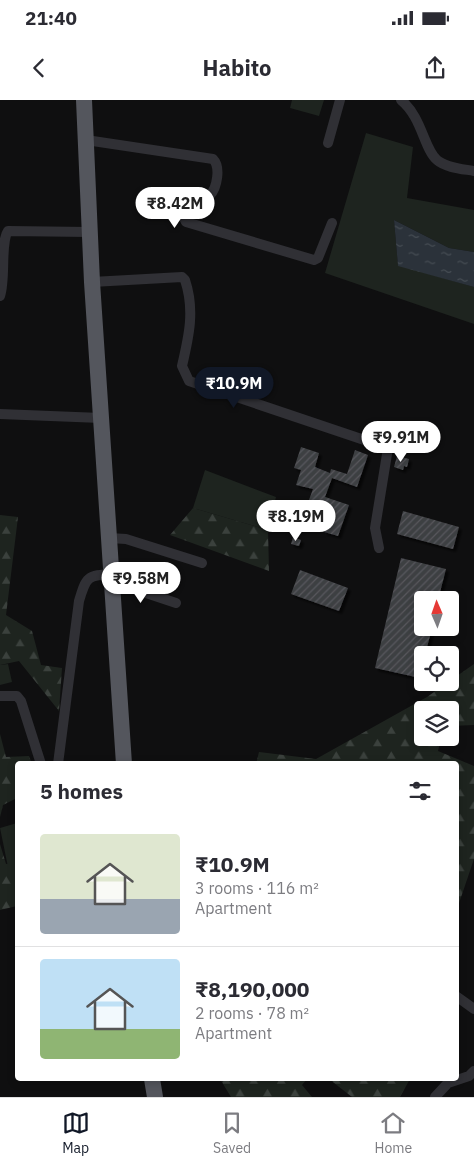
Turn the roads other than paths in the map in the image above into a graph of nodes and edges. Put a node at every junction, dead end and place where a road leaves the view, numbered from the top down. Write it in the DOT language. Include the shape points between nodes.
graph roads {
  1 [pos="84,100"];
  2 [pos="340,100"];
  3 [pos="401,100"];
  4 [pos="86,140"];
  5 [pos="328,142"];
  6 [pos="474,171"];
  7 [pos="332,223"];
  8 [pos="89,232"];
  9 [pos="92,282"];
  10 [pos="0,296"];
  11 [pos="0,414"];
  12 [pos="101,418"];
  13 [pos="109,538"];
  14 [pos="379,548"];
  15 [pos="202,563"];
  16 [pos="113,578"];
  17 [pos="176,603"];
  18 [pos="0,696"];
  19 [pos="40,761"];
  20 [pos="58,761"];
  21 [pos="124,761"];
  22 [pos="459,998"];
  23 [pos="474,1008"];
  24 [pos="472,1076"];
  25 [pos="459,1080"];
  26 [pos="152,1081"];
  27 [pos="455,1081"];
  28 [pos="155,1097"];
  29 [pos="434,1097"];
  1 -- 4 [label="highway"];
  2 -- 5 [label="street"];
  3 -- 6 [label="street" via="419,122 434,158 444,164"];
  4 -- 7 [label="street" via="213,159 217,169 214,189 210,195 190,194 184,218 186,222 314,260 318,258"];
  4 -- 8 [label="highway"];
  8 -- 9 [label="highway"];
  8 -- 10 [label="street" via="8,231"];
  9 -- 12 [label="highway"];
  9 -- 14 [label="street" via="182,278 191,305 189,336 182,366 189,380 388,448 375,528"];
  11 -- 12 [label="street"];
  12 -- 13 [label="highway"];
  13 -- 15 [label="street" via="126,539"];
  13 -- 16 [label="highway"];
  16 -- 17 [label="street"];
  16 -- 20 [label="street" via="93,575 88,578 79,602"];
  16 -- 21 [label="highway"];
  18 -- 19 [label="street" via="17,696 21,701"];
  22 -- 23 [label="street"];
  24 -- 25 [label="street"];
  26 -- 28 [label="highway"];
  27 -- 29 [label="street" via="448,1083"];
}
